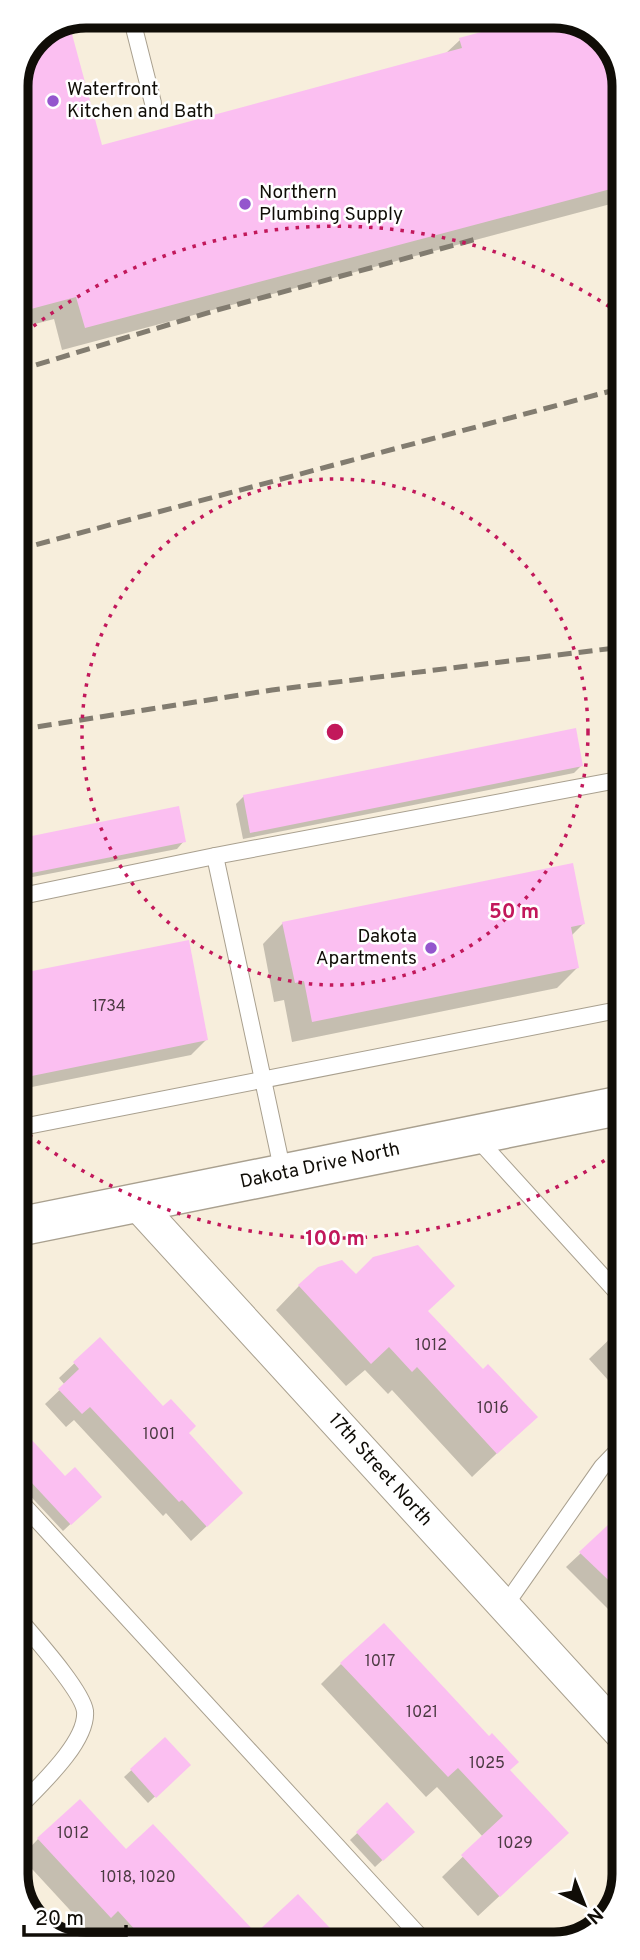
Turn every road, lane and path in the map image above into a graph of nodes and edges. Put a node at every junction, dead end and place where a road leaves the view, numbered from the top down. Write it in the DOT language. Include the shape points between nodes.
graph roads {
  1 [pos="134,28"];
  2 [pos="153,103"];
  3 [pos="612,781"];
  4 [pos="215,856"];
  5 [pos="28,895"];
  6 [pos="612,1011"];
  7 [pos="261,1080"];
  8 [pos="612,1107"];
  9 [pos="28,1126"];
  10 [pos="473,1134"];
  11 [pos="283,1173"];
  12 [pos="136,1203"];
  13 [pos="28,1225"];
  14 [pos="612,1287"];
  15 [pos="612,1457"];
  16 [pos="28,1510"];
  17 [pos="504,1606"];
  18 [pos="28,1630"];
  19 [pos="612,1724"];
  20 [pos="28,1797"];
  21 [pos="417,1932"];
  1 -- 2 [label="lane"];
  3 -- 4 [label="lane"];
  4 -- 5 [label="lane"];
  4 -- 7 [label="lane"];
  6 -- 7 [label="lane"];
  7 -- 9 [label="lane"];
  7 -- 11 [label="lane"];
  8 -- 10 [label="street, Dakota Drive North"];
  10 -- 11 [label="street, Dakota Drive North"];
  10 -- 14 [label="lane"];
  11 -- 12 [label="street, Dakota Drive North"];
  12 -- 13 [label="street, Dakota Drive North"];
  12 -- 17 [label="street, 17th Street North"];
  15 -- 17 [label="lane"];
  16 -- 21 [label="lane"];
  17 -- 19 [label="street, 17th Street North"];
  18 -- 20 [label="lane" via="65,1674 85,1709 83,1726 64,1758"];
}
